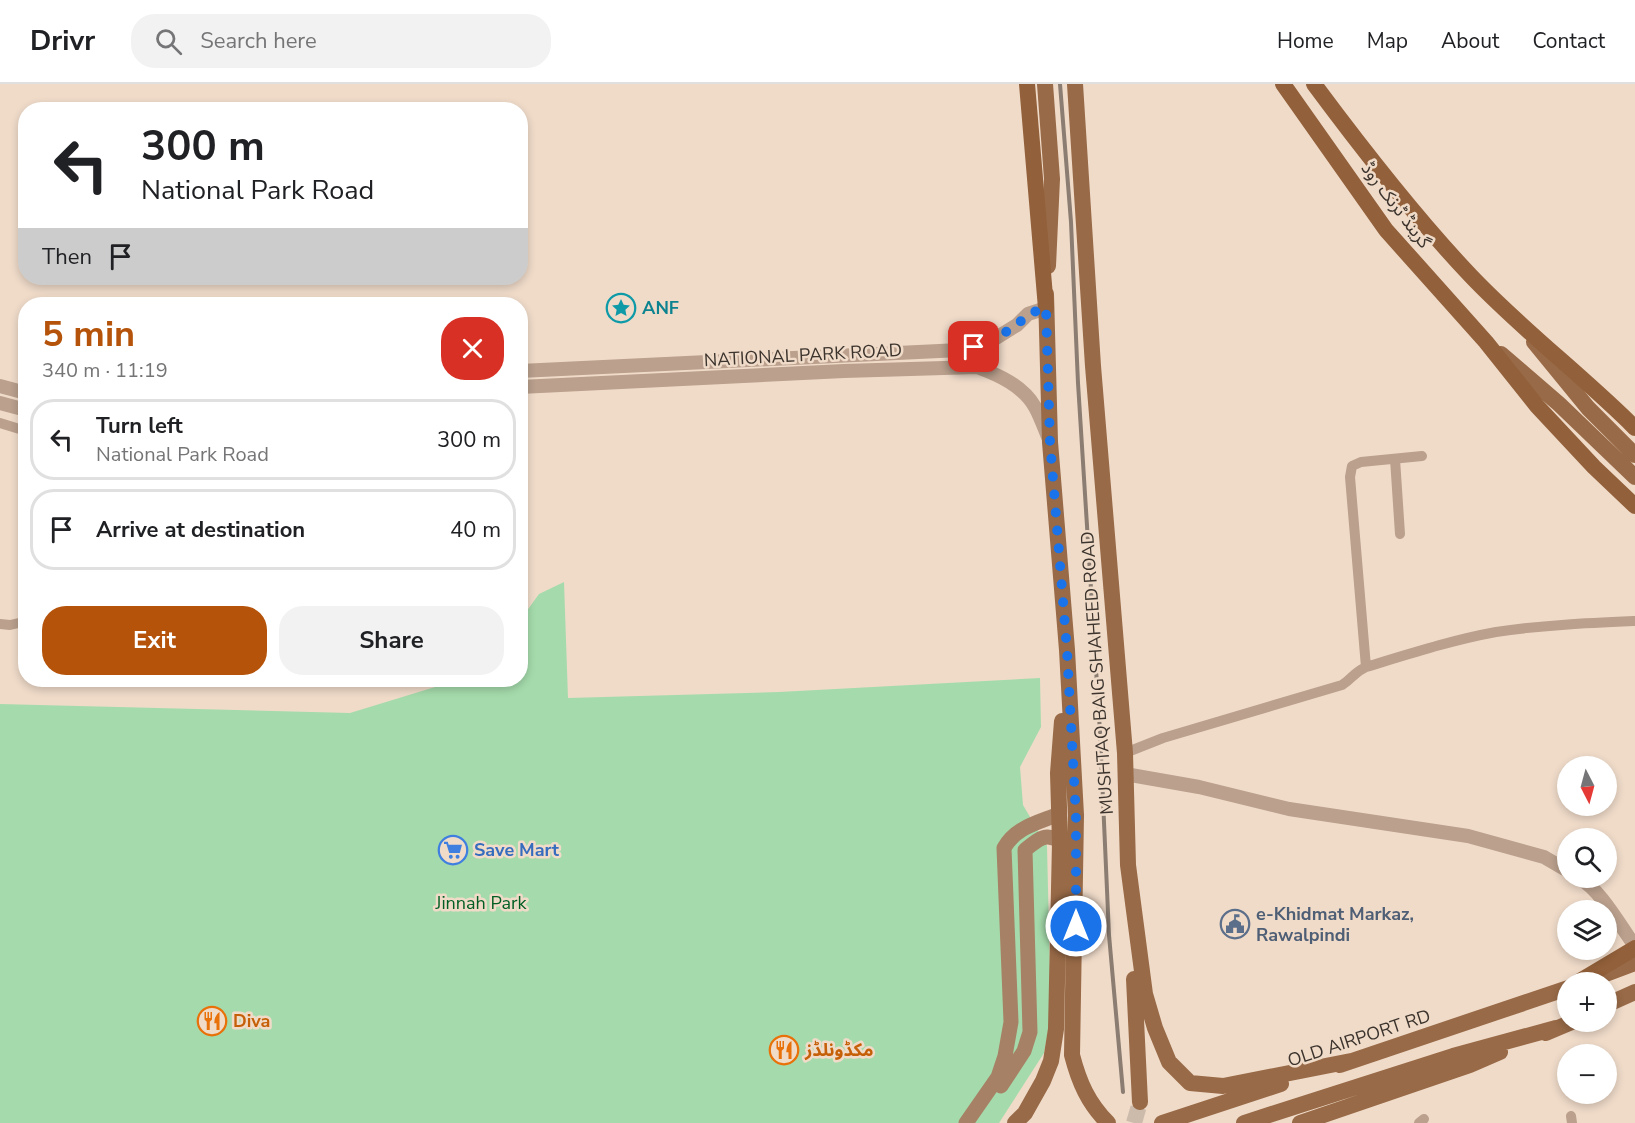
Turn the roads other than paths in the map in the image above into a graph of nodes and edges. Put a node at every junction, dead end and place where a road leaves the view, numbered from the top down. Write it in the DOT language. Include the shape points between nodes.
graph roads {
  1 [pos="1027,84"];
  2 [pos="1045,84"];
  3 [pos="1076,84"];
  4 [pos="1282,84"];
  5 [pos="1314,84"];
  6 [pos="1046,308"];
  7 [pos="1519,322"];
  8 [pos="1486,342"];
  9 [pos="528,371"];
  10 [pos="0,386"];
  11 [pos="528,387"];
  12 [pos="18,391"];
  13 [pos="0,403"];
  14 [pos="18,408"];
  15 [pos="0,423"];
  16 [pos="1635,428"];
  17 [pos="18,429"];
  18 [pos="1050,442"];
  19 [pos="1635,455"];
  20 [pos="1422,456"];
  21 [pos="1395,459"];
  22 [pos="1635,477"];
  23 [pos="1635,506"];
  24 [pos="1400,534"];
  25 [pos="1635,621"];
  26 [pos="18,623"];
  27 [pos="0,624"];
  28 [pos="1067,650"];
  29 [pos="1366,667"];
  30 [pos="1125,753"];
  31 [pos="1125,774"];
  32 [pos="1059,814"];
  33 [pos="1060,842"];
  34 [pos="1128,864"];
  35 [pos="1557,865"];
  36 [pos="1592,888"];
  37 [pos="1635,947"];
  38 [pos="1635,963"];
  39 [pos="1594,972"];
  40 [pos="1611,972"];
  41 [pos="1557,992"];
  42 [pos="1635,992"];
  43 [pos="1617,1000"];
  44 [pos="1557,1027"];
  45 [pos="1557,1028"];
  46 [pos="1351,1061"];
  47 [pos="1140,1102"];
  48 [pos="1198,1112"];
  49 [pos="967,1123"];
  50 [pos="1015,1123"];
  51 [pos="1108,1123"];
  52 [pos="1162,1123"];
  53 [pos="1172,1123"];
  54 [pos="1244,1123"];
  55 [pos="1300,1123"];
  1 -- 6 [label="highway"];
  2 -- 6 [label="main road" via="1052,178"];
  3 -- 30 [label="main road, MUSHTAQ BAIG SHAHEED ROAD" via="1093,366"];
  4 -- 8 [label="highway, گرینڈ ٹرنک روڈ" via="1386,230"];
  5 -- 7 [label="highway, گرینڈ ٹرنک روڈ" via="1368,157 1470,275"];
  6 -- 9 [label="street, NATIONAL PARK ROAD" via="1028,314 988,343 960,350"];
  6 -- 18 [label="main road"];
  7 -- 16 [label="highway, گرینڈ ٹرنک روڈ"];
  7 -- 19 [label="main road" via="1588,408"];
  8 -- 22 [label="main road" via="1559,404"];
  8 -- 23 [label="highway, گرینڈ ٹرنک روڈ" via="1538,406"];
  10 -- 12 [label="street"];
  11 -- 18 [label="street, NATIONAL PARK ROAD" via="977,367 1022,391 1035,406"];
  13 -- 14 [label="street"];
  15 -- 17 [label="street"];
  18 -- 28 [label="main road"];
  20 -- 21 [label="street"];
  21 -- 24 [label="street"];
  21 -- 29 [label="street" via="1361,462 1352,466 1350,477"];
  25 -- 29 [label="street" via="1496,632"];
  26 -- 27 [label="street"];
  28 -- 32 [label="main road, MUSHTAQ BAIG SHAHEED ROAD" via="1058,772"];
  28 -- 51 [label="main road" via="1076,816 1072,1055 1088,1100"];
  29 -- 30 [label="street" via="1342,685"];
  30 -- 31 [label="main road, MUSHTAQ BAIG SHAHEED ROAD"];
  31 -- 34 [label="main road, MUSHTAQ BAIG SHAHEED ROAD"];
  31 -- 35 [label="street" via="1289,808 1468,836 1544,857"];
  32 -- 33 [label="main road, MUSHTAQ BAIG SHAHEED ROAD"];
  32 -- 49 [label="main road" via="1023,828 1004,848 1011,1022 998,1077"];
  33 -- 49 [label="main road" via="1046,836 1025,850 1030,1032 1023,1051 993,1097"];
  33 -- 50 [label="main road, MUSHTAQ BAIG SHAHEED ROAD" via="1056,1029 1051,1061 1025,1113"];
  34 -- 46 [label="main road, MUSHTAQ BAIG SHAHEED ROAD" via="1145,994 1170,1062 1190,1083 1223,1086"];
  34 -- 47 [label="main road"];
  36 -- 37 [label="street"];
  37 -- 39 [label="highway"];
  38 -- 40 [label="main road"];
  41 -- 46 [label="main road, OLD AIRPORT RD"];
  42 -- 43 [label="main road"];
  44 -- 54 [label="main road"];
  45 -- 55 [label="main road" via="1470,1065"];
  46 -- 48 [label="main road, OLD AIRPORT RD"];
  48 -- 52 [label="main road, OLD AIRPORT RD"];
  48 -- 53 [label="main road"];
}
